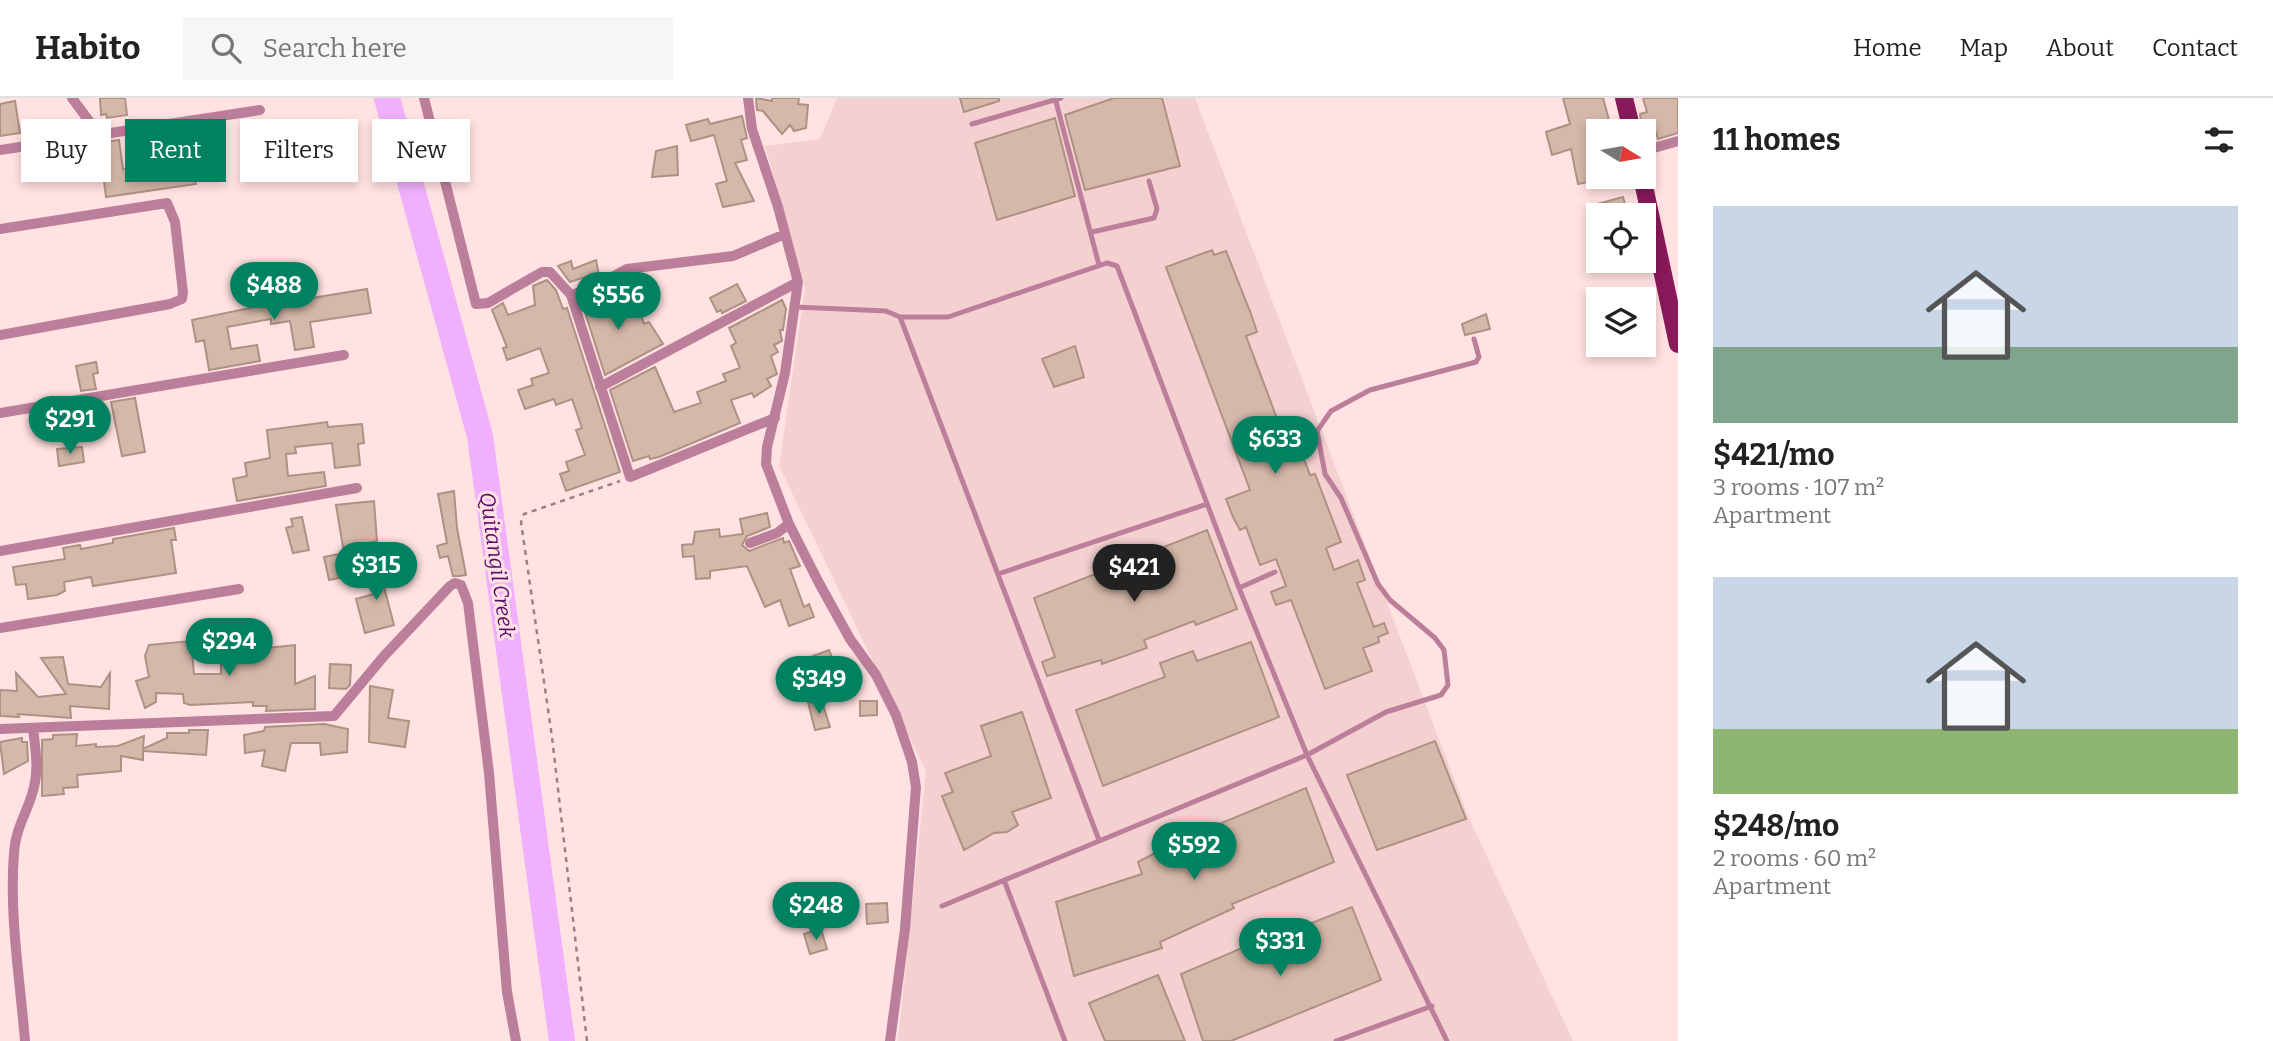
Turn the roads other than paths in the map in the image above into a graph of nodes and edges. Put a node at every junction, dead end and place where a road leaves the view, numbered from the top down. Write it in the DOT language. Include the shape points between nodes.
graph roads {
  1 [pos="72,98"];
  2 [pos="424,98"];
  3 [pos="748,98"];
  4 [pos="1624,98"];
  5 [pos="1057,99"];
  6 [pos="260,110"];
  7 [pos="88,119"];
  8 [pos="1629,119"];
  9 [pos="972,124"];
  10 [pos="111,131"];
  11 [pos="1678,141"];
  12 [pos="21,146"];
  13 [pos="1656,147"];
  14 [pos="0,150"];
  15 [pos="1149,181"];
  16 [pos="1645,189"];
  17 [pos="0,229"];
  18 [pos="1092,232"];
  19 [pos="785,234"];
  20 [pos="1098,265"];
  21 [pos="798,282"];
  22 [pos="571,295"];
  23 [pos="795,307"];
  24 [pos="900,317"];
  25 [pos="0,335"];
  26 [pos="1474,339"];
  27 [pos="1678,344"];
  28 [pos="344,355"];
  29 [pos="600,387"];
  30 [pos="0,413"];
  31 [pos="775,418"];
  32 [pos="357,488"];
  33 [pos="1207,503"];
  34 [pos="789,524"];
  35 [pos="750,543"];
  36 [pos="0,551"];
  37 [pos="1275,572"];
  38 [pos="998,574"];
  39 [pos="1239,588"];
  40 [pos="239,589"];
  41 [pos="0,628"];
  42 [pos="33,728"];
  43 [pos="0,729"];
  44 [pos="1307,755"];
  45 [pos="1099,840"];
  46 [pos="1004,880"];
  47 [pos="942,906"];
  48 [pos="1432,1006"];
  49 [pos="25,1041"];
  50 [pos="516,1041"];
  51 [pos="890,1041"];
  52 [pos="1065,1041"];
  53 [pos="1336,1041"];
  54 [pos="1447,1041"];
  1 -- 7 [label="street"];
  2 -- 22 [label="street" via="476,304 488,303 542,272 550,272"];
  3 -- 19 [label="street" via="750,121"];
  4 -- 8 [label="main road"];
  5 -- 9 [label="lane"];
  5 -- 18 [label="lane"];
  6 -- 10 [label="street"];
  11 -- 13 [label="street"];
  12 -- 14 [label="street"];
  15 -- 18 [label="lane" via="1157,209 1154,218"];
  16 -- 27 [label="main road"];
  17 -- 25 [label="street" via="167,203 175,222 183,293 182,299 170,304"];
  18 -- 20 [label="lane"];
  19 -- 21 [label="street"];
  19 -- 22 [label="street" via="733,256 627,269"];
  20 -- 24 [label="lane" via="948,317"];
  20 -- 33 [label="lane" via="1117,265"];
  21 -- 23 [label="street"];
  21 -- 29 [label="street"];
  22 -- 29 [label="street"];
  23 -- 24 [label="lane" via="886,312"];
  23 -- 31 [label="street"];
  24 -- 38 [label="lane"];
  26 -- 44 [label="lane" via="1476,362 1370,390 1331,411 1317,431 1325,474 1341,498 1378,584 1444,650 1448,684 1441,695 1386,712"];
  28 -- 30 [label="street"];
  29 -- 31 [label="street" via="630,477"];
  31 -- 34 [label="street" via="766,464"];
  32 -- 36 [label="street"];
  33 -- 38 [label="lane"];
  33 -- 39 [label="lane"];
  34 -- 35 [label="street"];
  34 -- 51 [label="street" via="850,639 876,675 912,762 916,787 905,929"];
  37 -- 39 [label="lane"];
  38 -- 45 [label="lane"];
  39 -- 44 [label="lane"];
  40 -- 41 [label="street"];
  42 -- 43 [label="street"];
  42 -- 49 [label="street" via="35,786 15,833 13,855"];
  42 -- 50 [label="street" via="334,716 450,586 461,586 468,603 489,773 507,992"];
  44 -- 45 [label="lane"];
  44 -- 48 [label="lane"];
  45 -- 46 [label="lane"];
  46 -- 47 [label="lane"];
  46 -- 52 [label="lane"];
  48 -- 53 [label="lane"];
  48 -- 54 [label="lane"];
}
